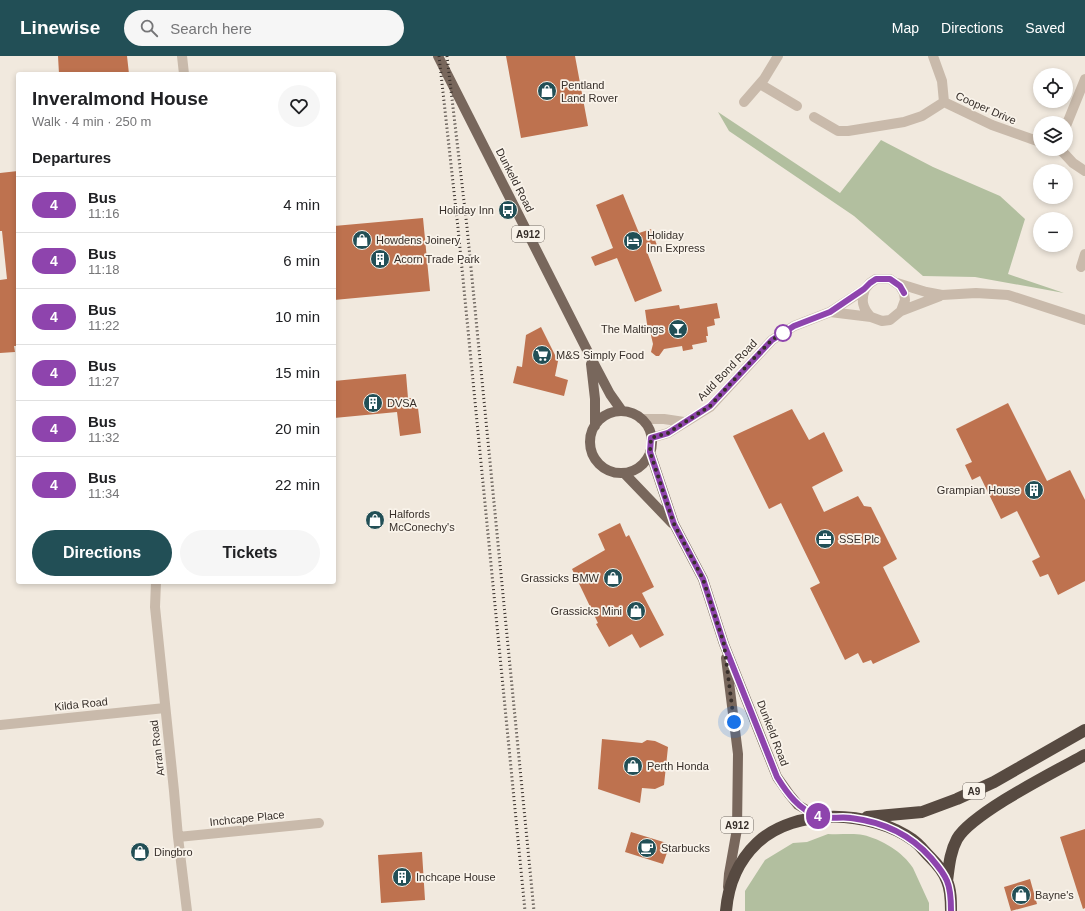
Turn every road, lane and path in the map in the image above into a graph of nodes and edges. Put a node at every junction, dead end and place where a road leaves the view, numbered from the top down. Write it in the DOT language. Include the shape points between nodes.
graph roads {
  1 [pos="182,56"];
  2 [pos="438,56"];
  3 [pos="778,56"];
  4 [pos="933,56"];
  5 [pos="184,72"];
  6 [pos="1085,80"];
  7 [pos="760,84"];
  8 [pos="744,102"];
  9 [pos="944,102"];
  10 [pos="797,106"];
  11 [pos="1070,116"];
  12 [pos="814,117"];
  13 [pos="1033,140"];
  14 [pos="1066,156"];
  15 [pos="1085,171"];
  16 [pos="1085,254"];
  17 [pos="1081,267"];
  18 [pos="896,282"];
  19 [pos="864,289"];
  20 [pos="942,295"];
  21 [pos="901,311"];
  22 [pos="830,312"];
  23 [pos="871,317"];
  24 [pos="1085,320"];
  25 [pos="591,358"];
  26 [pos="622,411"];
  27 [pos="641,419"];
  28 [pos="684,422"];
  29 [pos="594,426"];
  30 [pos="651,438"];
  31 [pos="650,452"];
  32 [pos="624,473"];
  33 [pos="674,524"];
  34 [pos="156,584"];
  35 [pos="724,644"];
  36 [pos="165,708"];
  37 [pos="0,725"];
  38 [pos="1085,730"];
  39 [pos="1085,755"];
  40 [pos="819,817"];
  41 [pos="852,818"];
  42 [pos="319,823"];
  43 [pos="178,837"];
  44 [pos="947,880"];
  45 [pos="728,895"];
  46 [pos="187,911"];
  47 [pos="726,911"];
  48 [pos="952,911"];
  1 -- 5 [label="street"];
  2 -- 25 [label="main road, Dunkeld Road / A912"];
  3 -- 7 [label="street"];
  4 -- 9 [label="street, Cooper Drive" via="942,81"];
  6 -- 11 [label="street"];
  7 -- 8 [label="street"];
  7 -- 10 [label="street"];
  9 -- 12 [label="street" via="922,116 904,122 848,131 838,131"];
  9 -- 13 [label="street, Cooper Drive" via="992,125"];
  14 -- 15 [label="street"];
  16 -- 17 [label="street"];
  18 -- 19 [label="street, Auld Bond Road" via="883,278 876,279"];
  18 -- 20 [label="street, Auld Bond Road"];
  18 -- 21 [label="street" via="904,293 905,300"];
  19 -- 22 [label="street, Auld Bond Road"];
  19 -- 23 [label="street" via="862,304"];
  20 -- 21 [label="street, Auld Bond Road"];
  20 -- 24 [label="street, Auld Bond Road" via="1008,295"];
  21 -- 23 [label="street, Auld Bond Road" via="890,320 882,321"];
  22 -- 23 [label="street, Auld Bond Road"];
  22 -- 28 [label="street, Auld Bond Road" via="794,326 772,340 710,406"];
  25 -- 26 [label="main road, Dunkeld Road / A912"];
  25 -- 29 [label="main road, Dunkeld Road / A912" via="595,399"];
  26 -- 27 [label="main road"];
  26 -- 29 [label="main road" via="607,415"];
  27 -- 28 [label="street" via="664,418"];
  27 -- 30 [label="main road"];
  28 -- 30 [label="street, Auld Bond Road" via="668,433"];
  29 -- 32 [label="main road, A912" via="590,444 595,460 607,470"];
  30 -- 31 [label="main road, A912"];
  31 -- 32 [label="main road" via="640,466"];
  31 -- 33 [label="main road, Dunkeld Road / A912"];
  32 -- 33 [label="main road, Dunkeld Road / A912"];
  33 -- 35 [label="main road, Dunkeld Road / A912" via="703,579"];
  34 -- 36 [label="street, Arran Road" via="155,607"];
  35 -- 40 [label="main road, Dunkeld Road / A912" via="777,777 798,805"];
  35 -- 45 [label="main road, Dunkeld Road / A912" via="738,754 737,829"];
  36 -- 37 [label="street, Kilda Road"];
  36 -- 43 [label="street, Arran Road"];
  38 -- 41 [label="highway, A9" via="957,800 922,812"];
  39 -- 44 [label="highway, A9" via="1001,803 967,827 953,850"];
  40 -- 41 [label="highway"];
  40 -- 45 [label="highway" via="774,831 757,843 735,874"];
  41 -- 44 [label="highway" via="879,824 913,840"];
  42 -- 43 [label="street, Inchcape Place"];
  43 -- 46 [label="street, Arran Road"];
  44 -- 48 [label="highway"];
  45 -- 47 [label="highway"];
}
